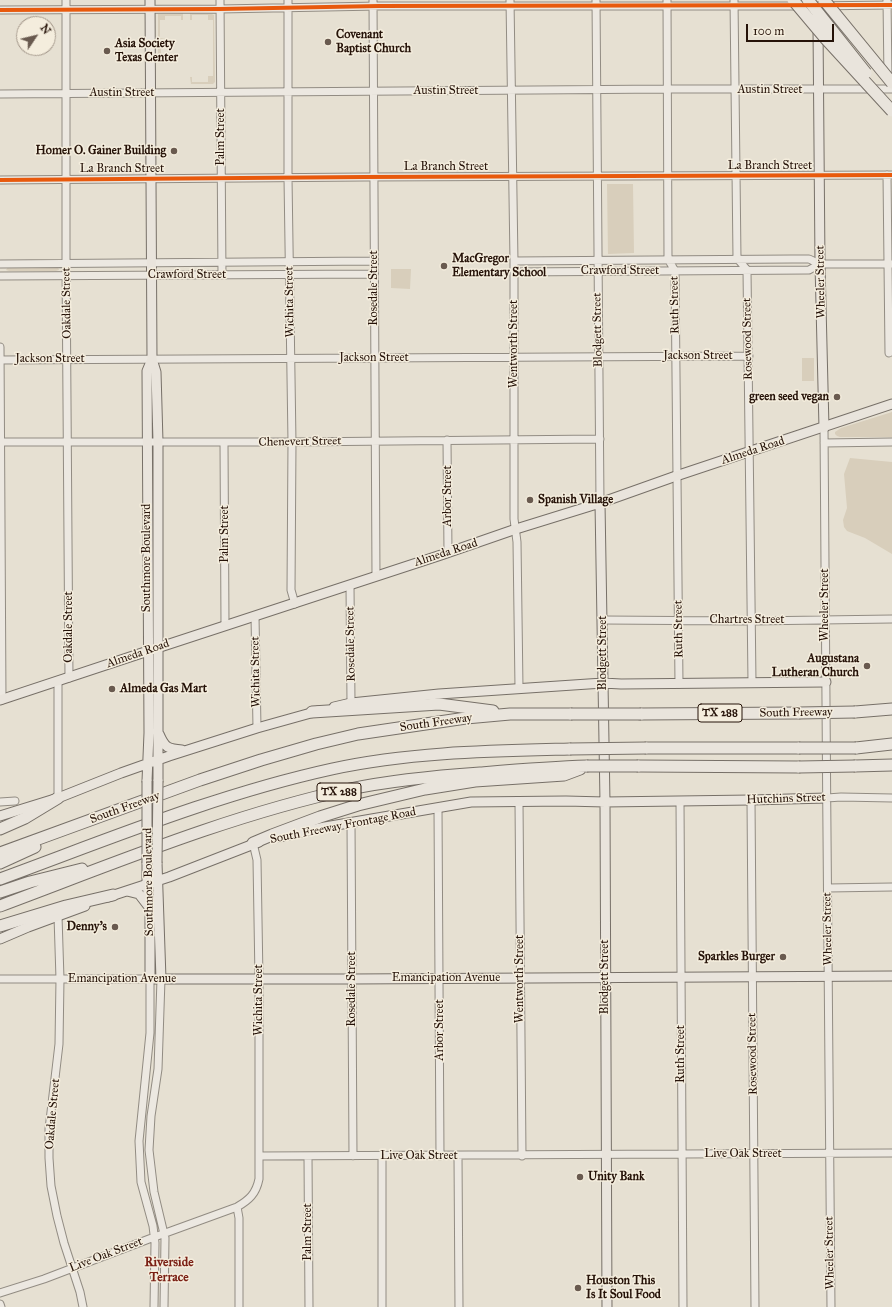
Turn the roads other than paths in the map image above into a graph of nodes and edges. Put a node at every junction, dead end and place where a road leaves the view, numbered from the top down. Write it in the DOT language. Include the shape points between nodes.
graph roads {
  1 [pos="66,0"];
  2 [pos="220,0"];
  3 [pos="793,0"];
  4 [pos="808,0"];
  5 [pos="831,0"];
  6 [pos="820,2"];
  7 [pos="373,3"];
  8 [pos="510,3"];
  9 [pos="596,3"];
  10 [pos="667,3"];
  11 [pos="734,3"];
  12 [pos="888,3"];
  13 [pos="288,4"];
  14 [pos="150,5"];
  15 [pos="66,9"];
  16 [pos="220,9"];
  17 [pos="0,10"];
  18 [pos="875,62"];
  19 [pos="891,87"];
  20 [pos="668,89"];
  21 [pos="597,90"];
  22 [pos="734,90"];
  23 [pos="819,90"];
  24 [pos="373,91"];
  25 [pos="512,91"];
  26 [pos="221,92"];
  27 [pos="289,92"];
  28 [pos="66,93"];
  29 [pos="151,93"];
  30 [pos="0,94"];
  31 [pos="892,105"];
  32 [pos="892,111"];
  33 [pos="890,175"];
  34 [pos="598,176"];
  35 [pos="736,176"];
  36 [pos="820,176"];
  37 [pos="374,177"];
  38 [pos="512,177"];
  39 [pos="668,177"];
  40 [pos="221,178"];
  41 [pos="288,178"];
  42 [pos="66,179"];
  43 [pos="150,179"];
  44 [pos="0,180"];
  45 [pos="736,258"];
  46 [pos="668,259"];
  47 [pos="598,260"];
  48 [pos="374,261"];
  49 [pos="514,261"];
  50 [pos="289,262"];
  51 [pos="66,263"];
  52 [pos="222,263"];
  53 [pos="0,264"];
  54 [pos="151,264"];
  55 [pos="820,264"];
  56 [pos="890,264"];
  57 [pos="747,270"];
  58 [pos="598,271"];
  59 [pos="675,271"];
  60 [pos="514,272"];
  61 [pos="222,274"];
  62 [pos="289,274"];
  63 [pos="374,274"];
  64 [pos="66,275"];
  65 [pos="151,275"];
  66 [pos="0,276"];
  67 [pos="0,347"];
  68 [pos="889,353"];
  69 [pos="599,356"];
  70 [pos="676,356"];
  71 [pos="749,356"];
  72 [pos="514,357"];
  73 [pos="291,358"];
  74 [pos="375,358"];
  75 [pos="67,359"];
  76 [pos="152,359"];
  77 [pos="0,360"];
  78 [pos="892,404"];
  79 [pos="824,428"];
  80 [pos="600,439"];
  81 [pos="448,440"];
  82 [pos="514,440"];
  83 [pos="375,441"];
  84 [pos="0,442"];
  85 [pos="68,442"];
  86 [pos="147,442"];
  87 [pos="158,442"];
  88 [pos="224,442"];
  89 [pos="292,442"];
  90 [pos="892,442"];
  91 [pos="824,443"];
  92 [pos="749,452"];
  93 [pos="676,476"];
  94 [pos="600,503"];
  95 [pos="516,529"];
  96 [pos="448,552"];
  97 [pos="376,576"];
  98 [pos="158,585"];
  99 [pos="350,585"];
  100 [pos="148,586"];
  101 [pos="295,604"];
  102 [pos="255,616"];
  103 [pos="892,619"];
  104 [pos="603,620"];
  105 [pos="678,620"];
  106 [pos="825,620"];
  107 [pos="751,621"];
  108 [pos="1,625"];
  109 [pos="225,626"];
  110 [pos="158,647"];
  111 [pos="148,651"];
  112 [pos="69,678"];
  113 [pos="58,682"];
  114 [pos="752,682"];
  115 [pos="826,682"];
  116 [pos="603,683"];
  117 [pos="679,684"];
  118 [pos="519,688"];
  119 [pos="1,700"];
  120 [pos="351,703"];
  121 [pos="892,709"];
  122 [pos="312,712"];
  123 [pos="510,714"];
  124 [pos="257,728"];
  125 [pos="159,733"];
  126 [pos="892,744"];
  127 [pos="188,750"];
  128 [pos="158,760"];
  129 [pos="148,764"];
  130 [pos="892,764"];
  131 [pos="564,771"];
  132 [pos="58,798"];
  133 [pos="827,798"];
  134 [pos="892,798"];
  135 [pos="751,800"];
  136 [pos="15,801"];
  137 [pos="680,801"];
  138 [pos="0,802"];
  139 [pos="519,802"];
  140 [pos="605,802"];
  141 [pos="139,803"];
  142 [pos="438,808"];
  143 [pos="0,816"];
  144 [pos="351,822"];
  145 [pos="0,829"];
  146 [pos="253,844"];
  147 [pos="0,853"];
  148 [pos="138,854"];
  149 [pos="0,863"];
  150 [pos="0,879"];
  151 [pos="158,880"];
  152 [pos="147,884"];
  153 [pos="892,887"];
  154 [pos="828,888"];
  155 [pos="127,891"];
  156 [pos="0,892"];
  157 [pos="114,895"];
  158 [pos="0,906"];
  159 [pos="150,908"];
  160 [pos="58,916"];
  161 [pos="0,926"];
  162 [pos="0,939"];
  163 [pos="829,975"];
  164 [pos="680,976"];
  165 [pos="753,976"];
  166 [pos="892,976"];
  167 [pos="605,977"];
  168 [pos="440,978"];
  169 [pos="520,978"];
  170 [pos="0,979"];
  171 [pos="60,979"];
  172 [pos="150,979"];
  173 [pos="160,979"];
  174 [pos="259,979"];
  175 [pos="352,979"];
  176 [pos="142,1115"];
  177 [pos="151,1116"];
  178 [pos="829,1153"];
  179 [pos="892,1153"];
  180 [pos="754,1154"];
  181 [pos="606,1155"];
  182 [pos="682,1155"];
  183 [pos="259,1156"];
  184 [pos="308,1156"];
  185 [pos="353,1156"];
  186 [pos="382,1156"];
  187 [pos="440,1156"];
  188 [pos="458,1156"];
  189 [pos="522,1156"];
  190 [pos="237,1207"];
  191 [pos="164,1234"];
  192 [pos="154,1238"];
  193 [pos="72,1268"];
  194 [pos="0,1293"];
  195 [pos="0,1304"];
  196 [pos="1,1307"];
  197 [pos="83,1307"];
  198 [pos="154,1307"];
  199 [pos="164,1307"];
  200 [pos="239,1307"];
  201 [pos="309,1307"];
  202 [pos="382,1307"];
  203 [pos="459,1307"];
  204 [pos="607,1307"];
  205 [pos="683,1307"];
  206 [pos="755,1307"];
  207 [pos="831,1307"];
  1 -- 15 [label="street, Oakdale Street"];
  2 -- 16 [label="street, Palm Street"];
  3 -- 32 [label="highway, bridge"];
  4 -- 31 [label="highway, bridge"];
  5 -- 18 [label="highway, bridge"];
  6 -- 11 [label="street"];
  6 -- 12 [label="street"];
  6 -- 18 [label="highway, bridge"];
  6 -- 23 [label="main road, Wheeler Street"];
  7 -- 8 [label="street"];
  7 -- 13 [label="street"];
  7 -- 24 [label="street, Rosedale Street"];
  8 -- 9 [label="street"];
  8 -- 25 [label="street, Wentworth Street"];
  9 -- 10 [label="street"];
  9 -- 21 [label="street, Blodgett Street"];
  10 -- 11 [label="street"];
  10 -- 20 [label="street, Ruth Street"];
  11 -- 22 [label="street"];
  12 -- 19 [label="street"];
  13 -- 16 [label="street"];
  13 -- 27 [label="street, Wichita Street"];
  14 -- 15 [label="street"];
  14 -- 16 [label="street"];
  14 -- 29 [label="main road, Southmore Boulevard"];
  15 -- 17 [label="street"];
  15 -- 28 [label="street, Oakdale Street"];
  16 -- 26 [label="street, Palm Street"];
  18 -- 19 [label="highway, bridge"];
  19 -- 23 [label="street, Austin Street"];
  20 -- 21 [label="street, Austin Street"];
  20 -- 22 [label="street, Austin Street"];
  20 -- 39 [label="street, Ruth Street"];
  21 -- 25 [label="street, Austin Street"];
  21 -- 34 [label="street, Blodgett Street"];
  22 -- 23 [label="street, Austin Street"];
  22 -- 35 [label="street"];
  23 -- 36 [label="main road, Wheeler Street"];
  24 -- 25 [label="street, Austin Street"];
  24 -- 27 [label="street, Austin Street"];
  24 -- 37 [label="street, Rosedale Street"];
  25 -- 38 [label="street, Wentworth Street"];
  26 -- 27 [label="street, Austin Street"];
  26 -- 29 [label="street, Austin Street"];
  26 -- 40 [label="street, Palm Street"];
  27 -- 41 [label="street, Wichita Street"];
  28 -- 29 [label="street, Austin Street"];
  28 -- 30 [label="street, Austin Street"];
  28 -- 42 [label="street, Oakdale Street"];
  29 -- 43 [label="main road, Southmore Boulevard"];
  33 -- 36 [label="street, La Branch Street"];
  33 -- 56 [label="street"];
  34 -- 38 [label="street, La Branch Street"];
  34 -- 39 [label="street, La Branch Street"];
  34 -- 47 [label="street, Blodgett Street"];
  35 -- 36 [label="street, La Branch Street"];
  35 -- 39 [label="street, La Branch Street"];
  35 -- 45 [label="street"];
  36 -- 55 [label="main road, Wheeler Street"];
  37 -- 38 [label="street, La Branch Street"];
  37 -- 41 [label="street, La Branch Street"];
  37 -- 48 [label="street, Rosedale Street"];
  38 -- 49 [label="street, Wentworth Street"];
  39 -- 46 [label="street, Ruth Street"];
  40 -- 41 [label="street, La Branch Street"];
  40 -- 43 [label="street, La Branch Street"];
  40 -- 52 [label="street, Palm Street"];
  41 -- 50 [label="street, Wichita Street"];
  42 -- 43 [label="street, La Branch Street"];
  42 -- 44 [label="street, La Branch Street"];
  42 -- 51 [label="street, Oakdale Street"];
  43 -- 54 [label="main road, Southmore Boulevard"];
  45 -- 46 [label="street, Crawford Street"];
  45 -- 55 [label="street, Crawford Street" via="809,259"];
  45 -- 57 [label="street"];
  46 -- 47 [label="street, Crawford Street"];
  46 -- 59 [label="street, Ruth Street"];
  47 -- 49 [label="street, Crawford Street"];
  47 -- 58 [label="street, Blodgett Street"];
  48 -- 50 [label="street, Crawford Street"];
  48 -- 63 [label="street, Rosedale Street"];
  49 -- 60 [label="street, Wentworth Street"];
  50 -- 52 [label="street, Crawford Street"];
  50 -- 62 [label="street, Wichita Street"];
  51 -- 53 [label="street, Crawford Street"];
  51 -- 54 [label="street, Crawford Street"];
  51 -- 64 [label="street, Oakdale Street"];
  52 -- 54 [label="street, Crawford Street"];
  52 -- 61 [label="street, Palm Street"];
  54 -- 65 [label="main road, Southmore Boulevard"];
  55 -- 56 [label="street, Crawford Street"];
  55 -- 57 [label="street, Crawford Street" via="809,270"];
  55 -- 79 [label="main road, Wheeler Street"];
  56 -- 68 [label="street"];
  57 -- 59 [label="street, Crawford Street"];
  57 -- 71 [label="street, Rosewood Street"];
  58 -- 59 [label="street, Crawford Street"];
  58 -- 60 [label="street, Crawford Street"];
  58 -- 69 [label="street, Blodgett Street"];
  59 -- 70 [label="street, Ruth Street"];
  60 -- 72 [label="street, Wentworth Street"];
  61 -- 62 [label="street, Crawford Street"];
  61 -- 65 [label="street, Crawford Street"];
  62 -- 63 [label="street, Crawford Street"];
  62 -- 73 [label="street, Wichita Street"];
  63 -- 74 [label="street, Rosedale Street"];
  64 -- 65 [label="street, Crawford Street"];
  64 -- 66 [label="street, Crawford Street"];
  64 -- 75 [label="street, Oakdale Street"];
  65 -- 76 [label="main road, Southmore Boulevard"];
  67 -- 77 [label="street"];
  69 -- 70 [label="street, Jackson Street"];
  69 -- 72 [label="street, Jackson Street"];
  69 -- 80 [label="street, Blodgett Street"];
  70 -- 71 [label="street, Jackson Street"];
  70 -- 93 [label="street, Ruth Street"];
  71 -- 92 [label="street, Rosewood Street"];
  72 -- 74 [label="street, Jackson Street"];
  72 -- 82 [label="street, Wentworth Street"];
  73 -- 74 [label="street, Jackson Street"];
  73 -- 76 [label="street, Jackson Street"];
  73 -- 89 [label="street, Wichita Street"];
  74 -- 83 [label="street, Rosedale Street"];
  75 -- 76 [label="street, Jackson Street"];
  75 -- 77 [label="street, Jackson Street"];
  75 -- 85 [label="street, Oakdale Street"];
  76 -- 86 [label="main road, Southmore Boulevard" via="147,372"];
  76 -- 87 [label="main road, Southmore Boulevard" via="156,372"];
  77 -- 84 [label="street"];
  78 -- 79 [label="main road, Almeda Road"];
  79 -- 91 [label="street, Wheeler Street"];
  79 -- 92 [label="main road, Almeda Road"];
  80 -- 82 [label="street, Chenevert Street"];
  80 -- 94 [label="street, Blodgett Street"];
  81 -- 82 [label="street, Chenevert Street"];
  81 -- 83 [label="street, Chenevert Street"];
  81 -- 96 [label="street, Arbor Street"];
  82 -- 95 [label="street, Wentworth Street"];
  83 -- 89 [label="street, Chenevert Street"];
  83 -- 97 [label="street, Rosedale Street"];
  84 -- 85 [label="street, Chenevert Street"];
  84 -- 108 [label="street"];
  85 -- 86 [label="street, Chenevert Street"];
  85 -- 112 [label="street, Oakdale Street"];
  86 -- 87 [label="street, Chenevert Street"];
  86 -- 100 [label="main road, Southmore Boulevard"];
  87 -- 88 [label="street, Chenevert Street"];
  87 -- 98 [label="main road, Southmore Boulevard"];
  88 -- 89 [label="street, Chenevert Street"];
  88 -- 109 [label="street, Palm Street"];
  89 -- 101 [label="street, Wichita Street" via="291,590"];
  90 -- 91 [label="street"];
  91 -- 106 [label="street, Wheeler Street"];
  92 -- 93 [label="main road, Almeda Road"];
  92 -- 107 [label="street, Rosewood Street"];
  93 -- 94 [label="main road, Almeda Road"];
  93 -- 105 [label="street, Ruth Street"];
  94 -- 95 [label="main road, Almeda Road"];
  94 -- 104 [label="main road, Blodgett Street"];
  95 -- 96 [label="main road, Almeda Road"];
  95 -- 118 [label="street, Wentworth Street"];
  96 -- 97 [label="main road, Almeda Road"];
  97 -- 99 [label="main road, Almeda Road"];
  98 -- 100 [label="main road"];
  98 -- 110 [label="main road, Southmore Boulevard"];
  99 -- 101 [label="main road, Almeda Road"];
  99 -- 120 [label="street, Rosedale Street"];
  100 -- 111 [label="main road, Southmore Boulevard"];
  101 -- 102 [label="main road, Almeda Road"];
  102 -- 109 [label="main road, Almeda Road"];
  102 -- 124 [label="street, Wichita Street"];
  103 -- 106 [label="street, Chartres Street"];
  104 -- 105 [label="street, Chartres Street"];
  104 -- 116 [label="main road, Blodgett Street"];
  105 -- 107 [label="street, Chartres Street"];
  105 -- 117 [label="street, Ruth Street"];
  106 -- 107 [label="street, Chartres Street"];
  106 -- 115 [label="street, Wheeler Street"];
  107 -- 114 [label="street, Rosewood Street"];
  108 -- 119 [label="street"];
  109 -- 110 [label="main road, Almeda Road"];
  110 -- 111 [label="main road, Almeda Road"];
  110 -- 125 [label="main road, Southmore Boulevard"];
  111 -- 112 [label="main road, Almeda Road"];
  111 -- 129 [label="main road, Southmore Boulevard"];
  112 -- 113 [label="main road, Almeda Road"];
  113 -- 119 [label="main road, Almeda Road"];
  113 -- 132 [label="street"];
  114 -- 115 [label="main road"];
  114 -- 117 [label="main road"];
  115 -- 133 [label="street, Wheeler Street"];
  116 -- 117 [label="main road"];
  116 -- 118 [label="main road"];
  116 -- 140 [label="main road, Blodgett Street"];
  118 -- 120 [label="main road"];
  120 -- 122 [label="main road"];
  121 -- 123 [label="highway, South Freeway / TX 288, bridge" via="799,713"];
  122 -- 123 [label="highway" via="439,704"];
  122 -- 124 [label="main road"];
  123 -- 141 [label="highway, South Freeway / TX 288" via="388,729 316,744 261,760"];
  124 -- 127 [label="main road"];
  125 -- 127 [label="main road" via="166,746"];
  125 -- 128 [label="main road, Southmore Boulevard"];
  126 -- 150 [label="highway, bridge" via="856,748 486,751 422,756 333,768 240,792"];
  127 -- 128 [label="main road"];
  128 -- 129 [label="main road"];
  128 -- 151 [label="main road, Southmore Boulevard, bridge"];
  129 -- 132 [label="main road"];
  129 -- 152 [label="main road, Southmore Boulevard, bridge"];
  130 -- 131 [label="highway, TX 288, bridge" via="798,768 587,766"];
  131 -- 146 [label="highway" via="425,789 320,817"];
  131 -- 148 [label="highway, TX 288" via="404,780 351,789 296,802"];
  132 -- 143 [label="main road"];
  132 -- 145 [label="highway" via="25,818"];
  133 -- 134 [label="street, Hutchins Street"];
  133 -- 135 [label="main road, Hutchins Street"];
  133 -- 154 [label="street, Wheeler Street"];
  135 -- 137 [label="main road, Hutchins Street"];
  135 -- 165 [label="street, Rosewood Street"];
  136 -- 138 [label="street"];
  137 -- 140 [label="main road, South Freeway Frontage Road"];
  137 -- 164 [label="street, Ruth Street"];
  139 -- 140 [label="main road, South Freeway Frontage Road"];
  139 -- 142 [label="main road, South Freeway Frontage Road" via="471,802"];
  139 -- 169 [label="street, Wentworth Street"];
  140 -- 167 [label="main road, Blodgett Street"];
  141 -- 147 [label="highway, South Freeway / TX 288"];
  141 -- 149 [label="highway"];
  142 -- 144 [label="main road, South Freeway Frontage Road"];
  142 -- 168 [label="street, Arbor Street"];
  144 -- 146 [label="main road, South Freeway Frontage Road"];
  144 -- 175 [label="street, Rosedale Street"];
  146 -- 151 [label="main road, South Freeway Frontage Road"];
  146 -- 174 [label="street, Wichita Street" via="257,860"];
  148 -- 156 [label="highway"];
  148 -- 158 [label="highway, TX 288"];
  151 -- 152 [label="main road, South Freeway Frontage Road"];
  151 -- 173 [label="main road, Southmore Boulevard"];
  152 -- 155 [label="main road, South Freeway Frontage Road"];
  152 -- 159 [label="main road, Southmore Boulevard"];
  153 -- 154 [label="street"];
  154 -- 163 [label="street, Wheeler Street"];
  155 -- 157 [label="main road, South Freeway Frontage Road"];
  155 -- 159 [label="main road" via="139,894"];
  157 -- 160 [label="main road, South Freeway Frontage Road"];
  157 -- 161 [label="highway"];
  159 -- 172 [label="main road, Southmore Boulevard"];
  160 -- 162 [label="main road, South Freeway Frontage Road"];
  160 -- 171 [label="street, Oakdale Street"];
  163 -- 165 [label="main road, Emancipation Avenue"];
  163 -- 166 [label="main road, Emancipation Avenue"];
  163 -- 178 [label="street, Wheeler Street"];
  164 -- 165 [label="main road, Emancipation Avenue"];
  164 -- 167 [label="main road, Emancipation Avenue"];
  164 -- 182 [label="street, Ruth Street"];
  165 -- 180 [label="street, Rosewood Street"];
  167 -- 169 [label="main road, Emancipation Avenue"];
  167 -- 181 [label="main road, Blodgett Street"];
  168 -- 169 [label="main road, Emancipation Avenue"];
  168 -- 175 [label="main road, Emancipation Avenue"];
  168 -- 187 [label="street, Arbor Street"];
  169 -- 189 [label="street, Wentworth Street"];
  170 -- 171 [label="street, Emancipation Avenue"];
  171 -- 172 [label="street, Emancipation Avenue"];
  171 -- 193 [label="street, Oakdale Street" via="59,1044 49,1158 57,1216"];
  172 -- 173 [label="main road, Emancipation Avenue"];
  172 -- 176 [label="street, Southmore Boulevard" via="150,1033"];
  173 -- 174 [label="main road, Emancipation Avenue"];
  173 -- 177 [label="street, Southmore Boulevard" via="158,1069"];
  174 -- 175 [label="main road, Emancipation Avenue"];
  174 -- 183 [label="street, Wichita Street"];
  175 -- 185 [label="street, Rosedale Street"];
  176 -- 177 [label="street"];
  176 -- 192 [label="street, Southmore Boulevard" via="139,1140 141,1174"];
  177 -- 191 [label="street, Southmore Boulevard" via="150,1171"];
  178 -- 179 [label="street, Live Oak Street"];
  178 -- 180 [label="street, Live Oak Street"];
  178 -- 207 [label="street, Wheeler Street"];
  180 -- 182 [label="street, Live Oak Street"];
  180 -- 206 [label="street, Rosewood Street"];
  181 -- 182 [label="street, Live Oak Street"];
  181 -- 189 [label="street, Live Oak Street"];
  181 -- 204 [label="main road, Blodgett Street"];
  182 -- 205 [label="street, Ruth Street"];
  183 -- 184 [label="street, Live Oak Street"];
  183 -- 190 [label="street, Live Oak Street" via="257,1187 249,1200"];
  184 -- 185 [label="street, Live Oak Street"];
  184 -- 201 [label="street, Palm Street"];
  185 -- 186 [label="street, Live Oak Street"];
  186 -- 187 [label="street, Live Oak Street"];
  186 -- 202 [label="street"];
  187 -- 188 [label="street, Live Oak Street"];
  188 -- 189 [label="street, Live Oak Street"];
  188 -- 203 [label="street"];
  190 -- 191 [label="street, Live Oak Street"];
  190 -- 200 [label="street"];
  191 -- 192 [label="street, Live Oak Street"];
  191 -- 199 [label="street, Southmore Boulevard"];
  192 -- 193 [label="street, Live Oak Street"];
  192 -- 198 [label="street, Southmore Boulevard"];
  193 -- 194 [label="street, Live Oak Street"];
  193 -- 197 [label="street, Oakdale Street"];
  195 -- 196 [label="street"];
}
